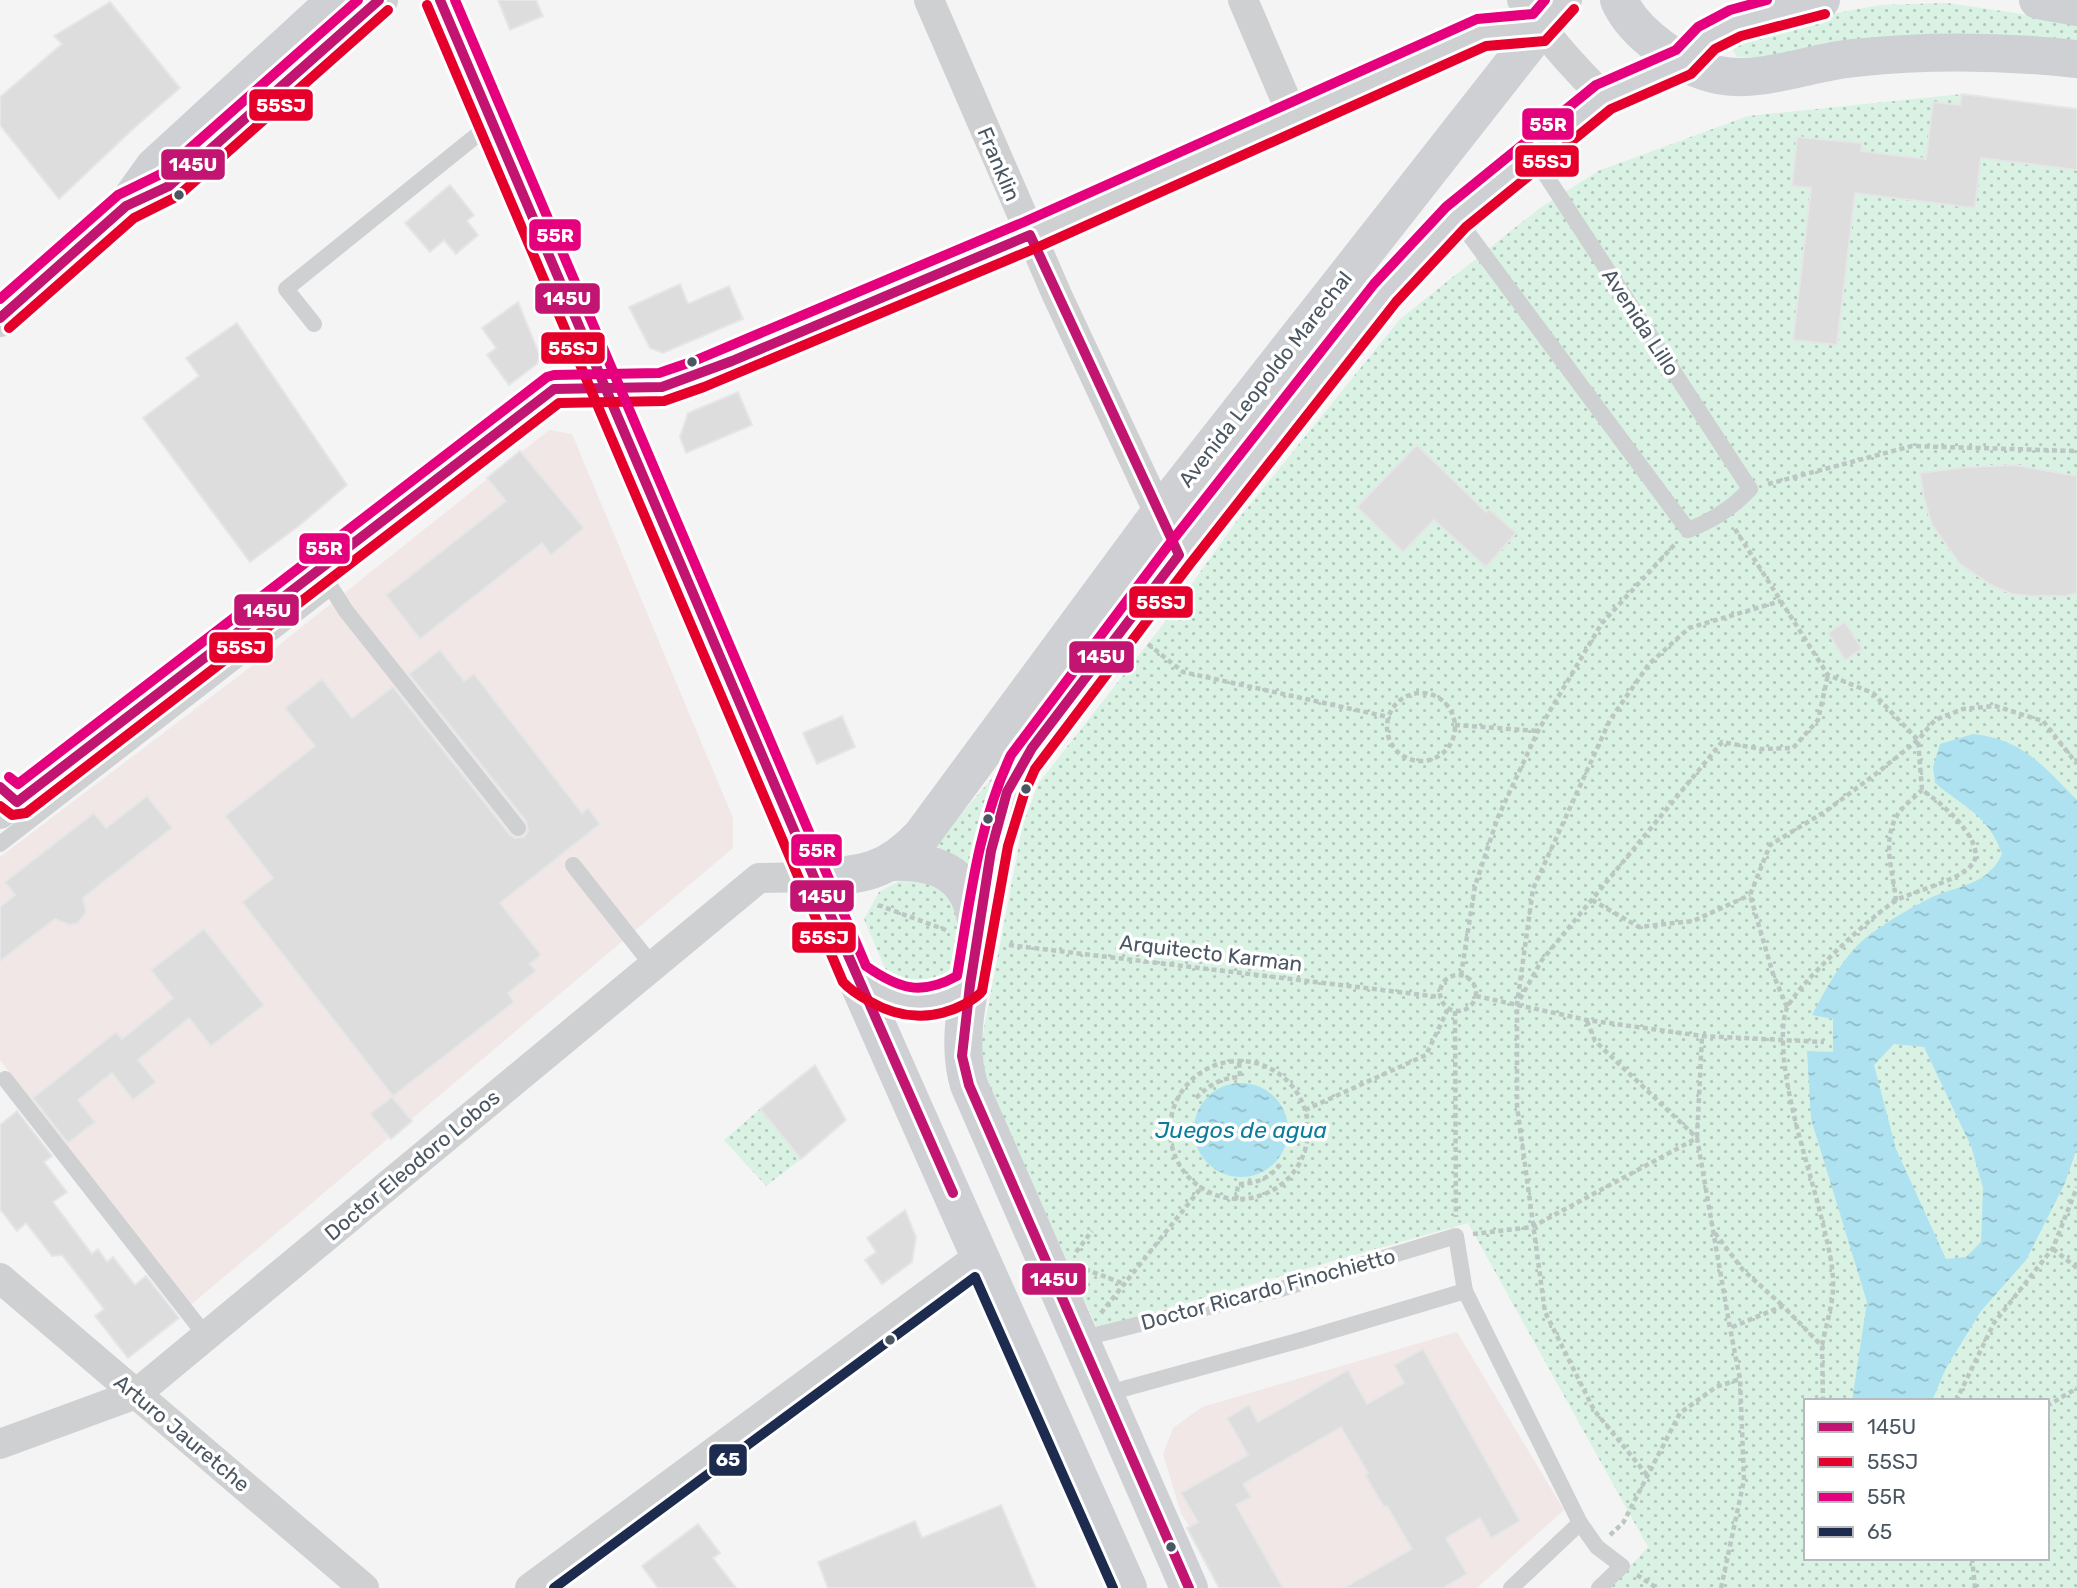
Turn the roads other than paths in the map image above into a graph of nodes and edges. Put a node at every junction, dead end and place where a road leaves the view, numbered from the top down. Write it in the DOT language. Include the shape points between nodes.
graph roads {
  1 [pos="336,0"];
  2 [pos="379,0"];
  3 [pos="440,0"];
  4 [pos="929,0"];
  5 [pos="1243,0"];
  6 [pos="1619,0"];
  7 [pos="1821,0"];
  8 [pos="2038,0"];
  9 [pos="2077,7"];
  10 [pos="1542,9"];
  11 [pos="2077,59"];
  12 [pos="1684,62"];
  13 [pos="1604,97"];
  14 [pos="1294,118"];
  15 [pos="493,122"];
  16 [pos="1532,154"];
  17 [pos="126,206"];
  18 [pos="1456,217"];
  19 [pos="1030,235"];
  20 [pos="0,318"];
  21 [pos="314,324"];
  22 [pos="608,390"];
  23 [pos="1159,514"];
  24 [pos="1179,555"];
  25 [pos="325,578"];
  26 [pos="6,801"];
  27 [pos="518,828"];
  28 [pos="0,844"];
  29 [pos="892,862"];
  30 [pos="573,864"];
  31 [pos="813,877"];
  32 [pos="978,941"];
  33 [pos="652,965"];
  34 [pos="855,975"];
  35 [pos="970,985"];
  36 [pos="5,1079"];
  37 [pos="1013,1186"];
  38 [pos="981,1255"];
  39 [pos="0,1279"];
  40 [pos="1465,1291"];
  41 [pos="206,1336"];
  42 [pos="1080,1339"];
  43 [pos="136,1394"];
  44 [pos="1105,1394"];
  45 [pos="0,1444"];
  46 [pos="1580,1523"];
  47 [pos="364,1588"];
  48 [pos="530,1588"];
  49 [pos="1128,1588"];
  50 [pos="1189,1588"];
  51 [pos="1511,1588"];
  52 [pos="1599,1588"];
  1 -- 17 [label="main road" via="154,167"];
  2 -- 17 [label="main road" via="169,186"];
  3 -- 15 [label="main road"];
  4 -- 19 [label="street, Franklin"];
  5 -- 14 [label="street"];
  6 -- 12 [label="main road" via="1643,34"];
  7 -- 12 [label="main road" via="1736,23 1706,38"];
  8 -- 9 [label="main road"];
  10 -- 13 [label="street" via="1566,60"];
  10 -- 14 [label="street"];
  10 -- 23 [label="main road, Avenida Leopoldo Marechal"];
  11 -- 12 [label="main road" via="1960,52 1901,55 1852,58 1747,78 1717,75"];
  12 -- 13 [label="main road, Avenida Leopoldo Marechal"];
  13 -- 16 [label="main road, Avenida Leopoldo Marechal"];
  14 -- 19 [label="street"];
  15 -- 21 [label="lane" via="286,289"];
  15 -- 22 [label="main road"];
  16 -- 18 [label="main road, Avenida Leopoldo Marechal"];
  16 -- 18 [label="lane, Avenida Lillo" via="1749,489 1724,513 1688,530"];
  17 -- 20 [label="main road"];
  18 -- 24 [label="main road, Avenida Leopoldo Marechal" via="1385,293"];
  19 -- 22 [label="street" via="699,374 662,387"];
  19 -- 23 [label="street, Franklin"];
  22 -- 25 [label="street" via="554,389"];
  22 -- 31 [label="main road"];
  23 -- 24 [label="street, Franklin"];
  23 -- 29 [label="main road, Avenida Leopoldo Marechal" via="938,815"];
  24 -- 32 [label="main road, Avenida Leopoldo Marechal" via="1032,748 1007,792 991,851"];
  25 -- 26 [label="street"];
  25 -- 27 [label="lane" via="346,611"];
  25 -- 28 [label="lane"];
  29 -- 31 [label="main road, Avenida Leopoldo Marechal" via="853,876"];
  29 -- 32 [label="main road" via="934,865 959,881 973,904"];
  30 -- 33 [label="lane"];
  31 -- 33 [label="street, Doctor Eleodoro Lobos" via="759,878"];
  31 -- 34 [label="main road"];
  32 -- 35 [label="main road, Avenida Leopoldo Marechal"];
  33 -- 41 [label="street, Doctor Eleodoro Lobos"];
  34 -- 35 [label="main road" via="879,992 905,1002 934,1002"];
  34 -- 38 [label="main road"];
  35 -- 37 [label="main road, Avenida Leopoldo Marechal" via="964,1069"];
  36 -- 41 [label="lane"];
  37 -- 38 [label="main road"];
  37 -- 42 [label="main road, Avenida Leopoldo Marechal"];
  38 -- 48 [label="street"];
  38 -- 49 [label="main road"];
  39 -- 43 [label="street, Arturo Jauretche"];
  40 -- 42 [label="lane, Doctor Ricardo Finochietto" via="1456,1236 1281,1289"];
  40 -- 44 [label="lane"];
  40 -- 46 [label="lane"];
  41 -- 43 [label="street, Doctor Eleodoro Lobos"];
  42 -- 44 [label="main road, Avenida Leopoldo Marechal"];
  43 -- 45 [label="street, Doctor Eleodoro Lobos"];
  43 -- 47 [label="street, Arturo Jauretche"];
  44 -- 50 [label="main road, Avenida Leopoldo Marechal"];
  46 -- 51 [label="lane"];
  46 -- 52 [label="lane" via="1597,1547 1622,1566"];
}
